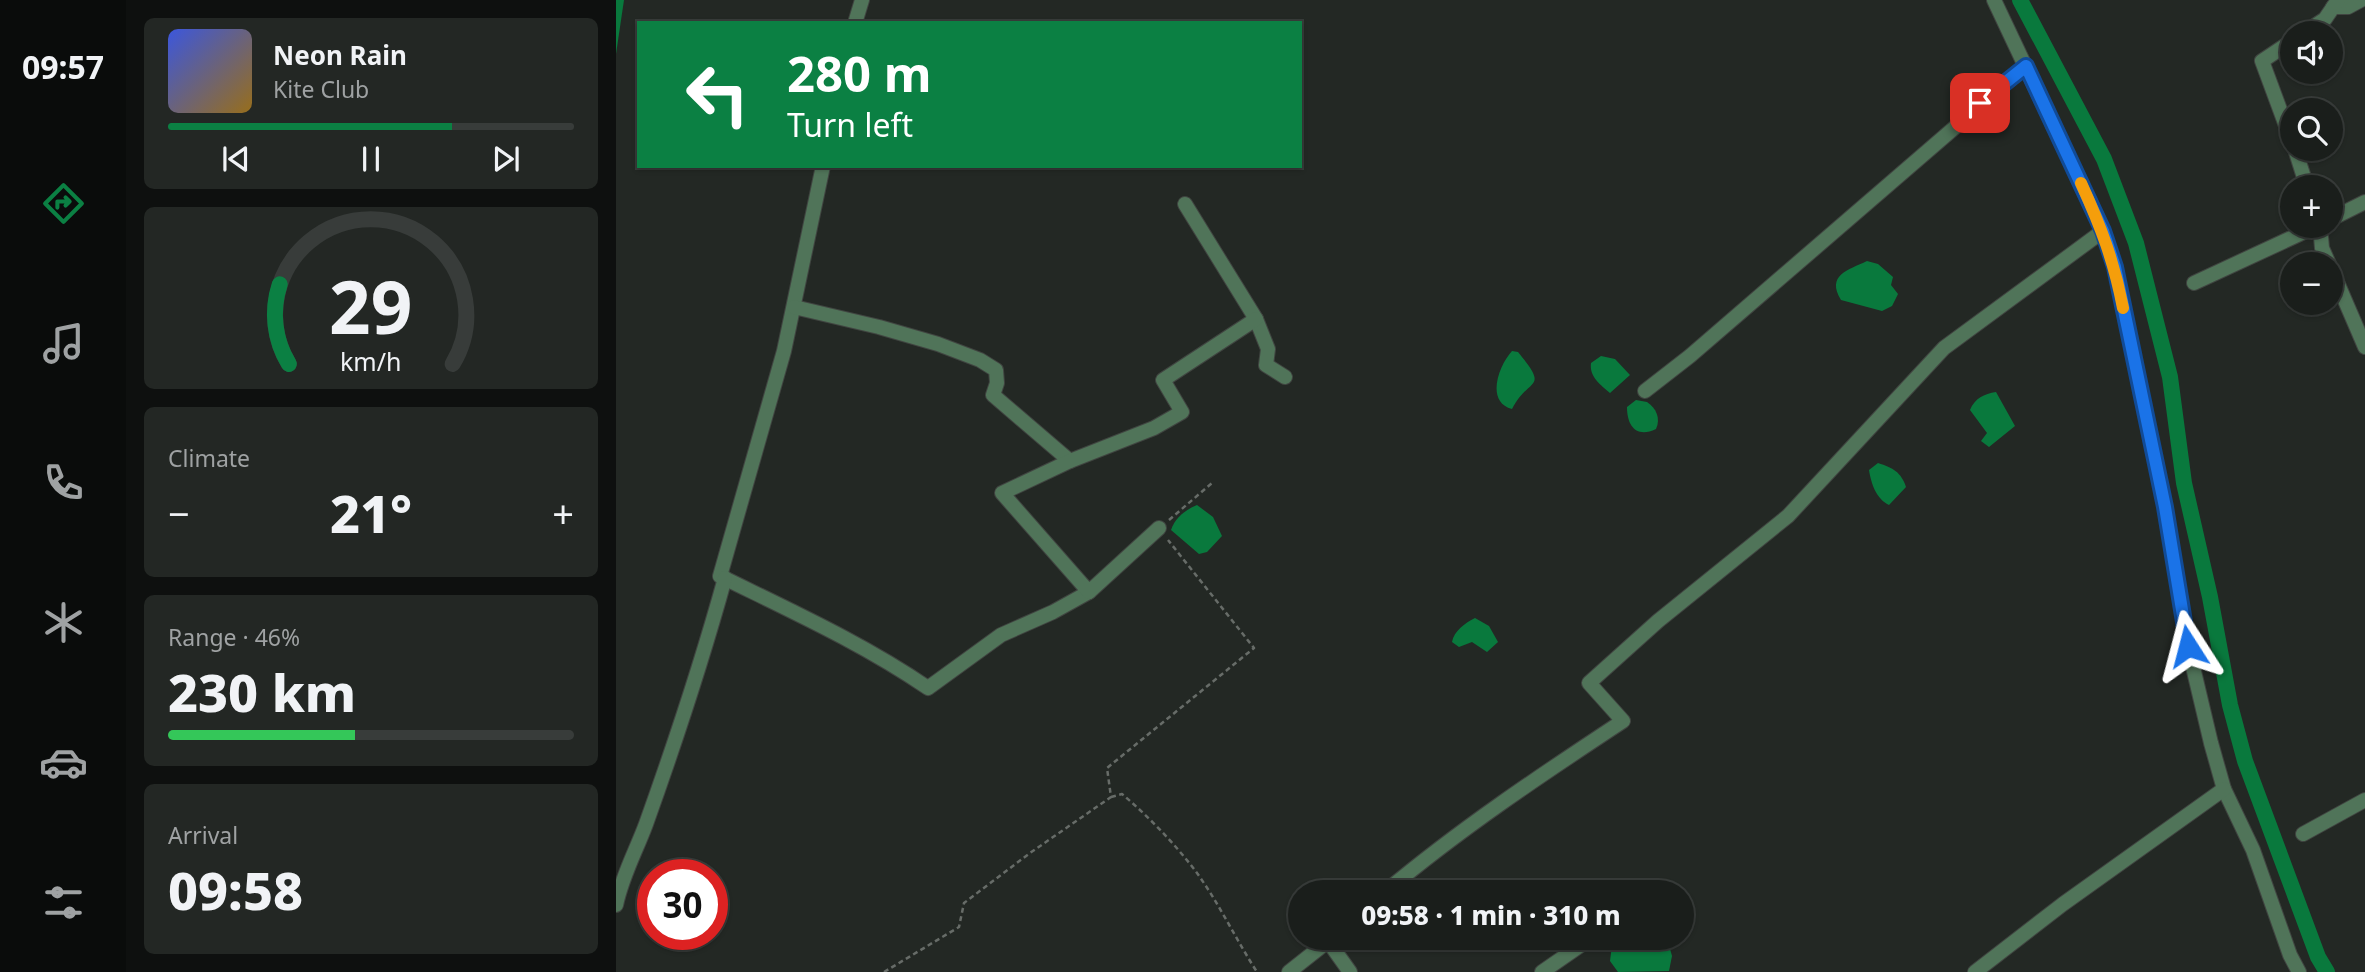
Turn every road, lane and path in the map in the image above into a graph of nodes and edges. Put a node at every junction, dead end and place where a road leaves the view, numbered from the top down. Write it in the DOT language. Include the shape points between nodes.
graph roads {
  1 [pos="862,0"];
  2 [pos="1994,0"];
  3 [pos="2361,0"];
  4 [pos="2335,4"];
  5 [pos="856,21"];
  6 [pos="2322,21"];
  7 [pos="2280,49"];
  8 [pos="2026,66"];
  9 [pos="2280,110"];
  10 [pos="823,168"];
  11 [pos="2365,202"];
  12 [pos="1185,204"];
  13 [pos="2343,213"];
  14 [pos="2103,231"];
  15 [pos="2292,238"];
  16 [pos="2194,284"];
  17 [pos="2343,296"];
  18 [pos="794,307"];
  19 [pos="1256,319"];
  20 [pos="2365,346"];
  21 [pos="1285,377"];
  22 [pos="1645,391"];
  23 [pos="1070,461"];
  24 [pos="1212,483"];
  25 [pos="1159,528"];
  26 [pos="724,578"];
  27 [pos="1089,592"];
  28 [pos="2224,789"];
  29 [pos="1111,797"];
  30 [pos="2365,800"];
  31 [pos="2303,834"];
  32 [pos="1399,880"];
  33 [pos="616,905"];
  34 [pos="1317,950"];
  35 [pos="1336,950"];
  36 [pos="1574,950"];
  37 [pos="884,972"];
  38 [pos="1257,972"];
  39 [pos="1289,972"];
  40 [pos="1350,972"];
  41 [pos="1542,972"];
  42 [pos="1975,972"];
  43 [pos="2299,972"];
  1 -- 5 [label="street"];
  2 -- 8 [label="street"];
  3 -- 4 [label="street" via="2348,7"];
  4 -- 6 [label="street"];
  7 -- 9 [label="street" via="2262,61"];
  8 -- 14 [label="street"];
  8 -- 22 [label="street"];
  10 -- 18 [label="street"];
  11 -- 13 [label="street"];
  12 -- 19 [label="street"];
  14 -- 28 [label="street" via="2115,267 2165,507 2188,646"];
  14 -- 32 [label="street" via="1944,348 1788,516 1589,683 1623,721 1476,820"];
  15 -- 16 [label="street"];
  17 -- 20 [label="street"];
  18 -- 23 [label="street" via="980,359 996,370 993,396"];
  18 -- 26 [label="street" via="720,576"];
  19 -- 21 [label="street" via="1268,349 1266,366"];
  19 -- 23 [label="street" via="1163,380 1182,412"];
  23 -- 27 [label="street" via="1002,493"];
  24 -- 25 [label="path"];
  25 -- 27 [label="street"];
  25 -- 29 [label="path" via="1254,648 1107,768"];
  26 -- 27 [label="street" via="862,647 928,688 1001,635"];
  26 -- 33 [label="street" via="706,646"];
  28 -- 42 [label="street"];
  28 -- 43 [label="street" via="2253,850"];
  29 -- 37 [label="path" via="964,904 959,927"];
  29 -- 38 [label="path" via="1122,794 1194,869"];
  30 -- 31 [label="street"];
  34 -- 39 [label="street"];
  35 -- 40 [label="street"];
  36 -- 41 [label="street"];
}
